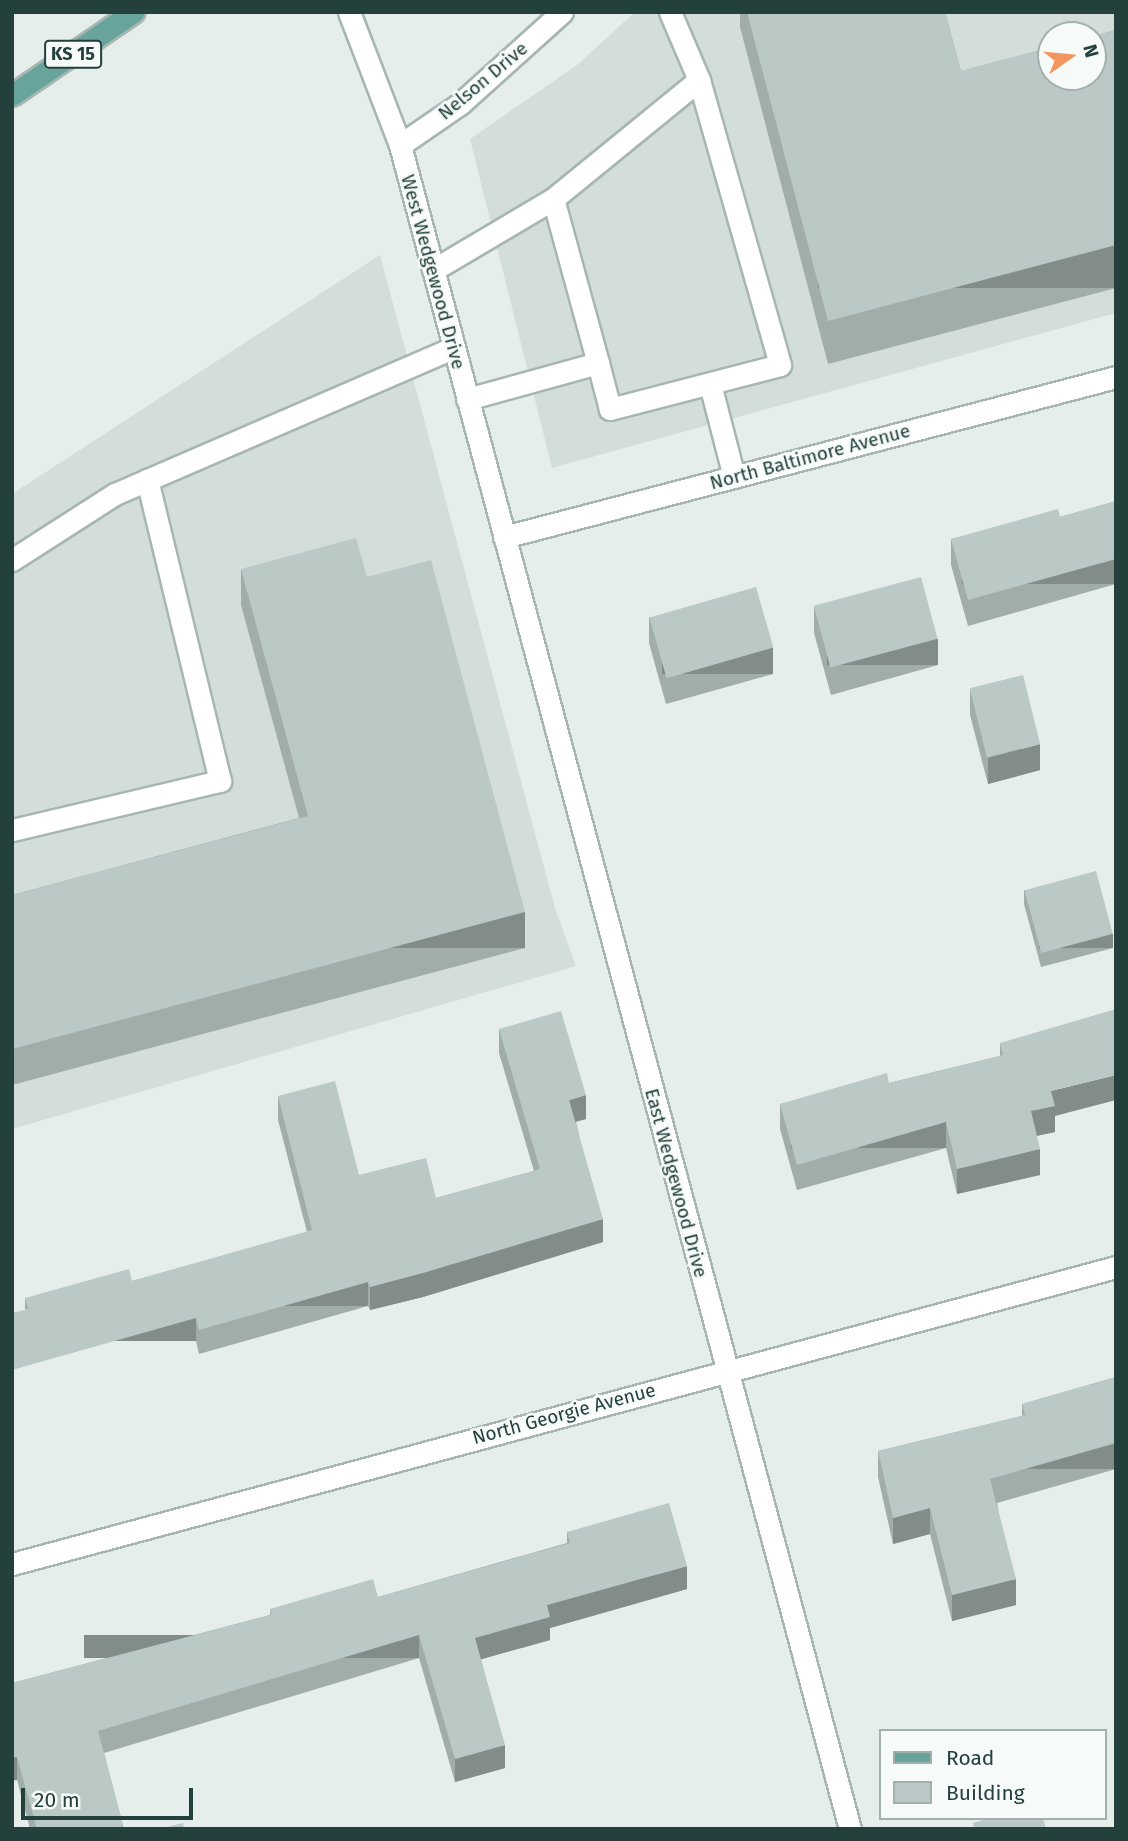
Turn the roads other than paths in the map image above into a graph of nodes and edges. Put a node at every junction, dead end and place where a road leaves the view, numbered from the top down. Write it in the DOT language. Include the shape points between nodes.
graph roads {
  1 [pos="133,12"];
  2 [pos="349,12"];
  3 [pos="562,12"];
  4 [pos="670,12"];
  5 [pos="699,80"];
  6 [pos="12,95"];
  7 [pos="400,145"];
  8 [pos="553,199"];
  9 [pos="433,270"];
  10 [pos="454,347"];
  11 [pos="598,363"];
  12 [pos="1116,377"];
  13 [pos="710,384"];
  14 [pos="467,399"];
  15 [pos="733,477"];
  16 [pos="147,480"];
  17 [pos="504,537"];
  18 [pos="12,560"];
  19 [pos="12,830"];
  20 [pos="1116,1267"];
  21 [pos="726,1371"];
  22 [pos="12,1564"];
  23 [pos="850,1829"];
  1 -- 6 [label="main road, KS 15"];
  2 -- 7 [label="street, West Wedgewood Drive"];
  3 -- 7 [label="street, Nelson Drive" via="461,103"];
  4 -- 5 [label="street"];
  5 -- 8 [label="street"];
  5 -- 13 [label="street" via="780,365"];
  7 -- 9 [label="street, West Wedgewood Drive"];
  8 -- 9 [label="street"];
  8 -- 11 [label="street"];
  9 -- 10 [label="street, West Wedgewood Drive"];
  10 -- 14 [label="street, West Wedgewood Drive"];
  10 -- 16 [label="street"];
  11 -- 13 [label="street" via="610,410"];
  11 -- 14 [label="street"];
  12 -- 15 [label="street, North Baltimore Avenue"];
  13 -- 15 [label="street"];
  14 -- 17 [label="street, West Wedgewood Drive"];
  15 -- 17 [label="street, North Baltimore Avenue"];
  16 -- 18 [label="street" via="115,494"];
  16 -- 19 [label="street" via="220,781"];
  17 -- 21 [label="street, East Wedgewood Drive"];
  20 -- 21 [label="street, North Georgie Avenue"];
  21 -- 22 [label="street, North Georgie Avenue"];
  21 -- 23 [label="street, East Wedgewood Drive"];
}
